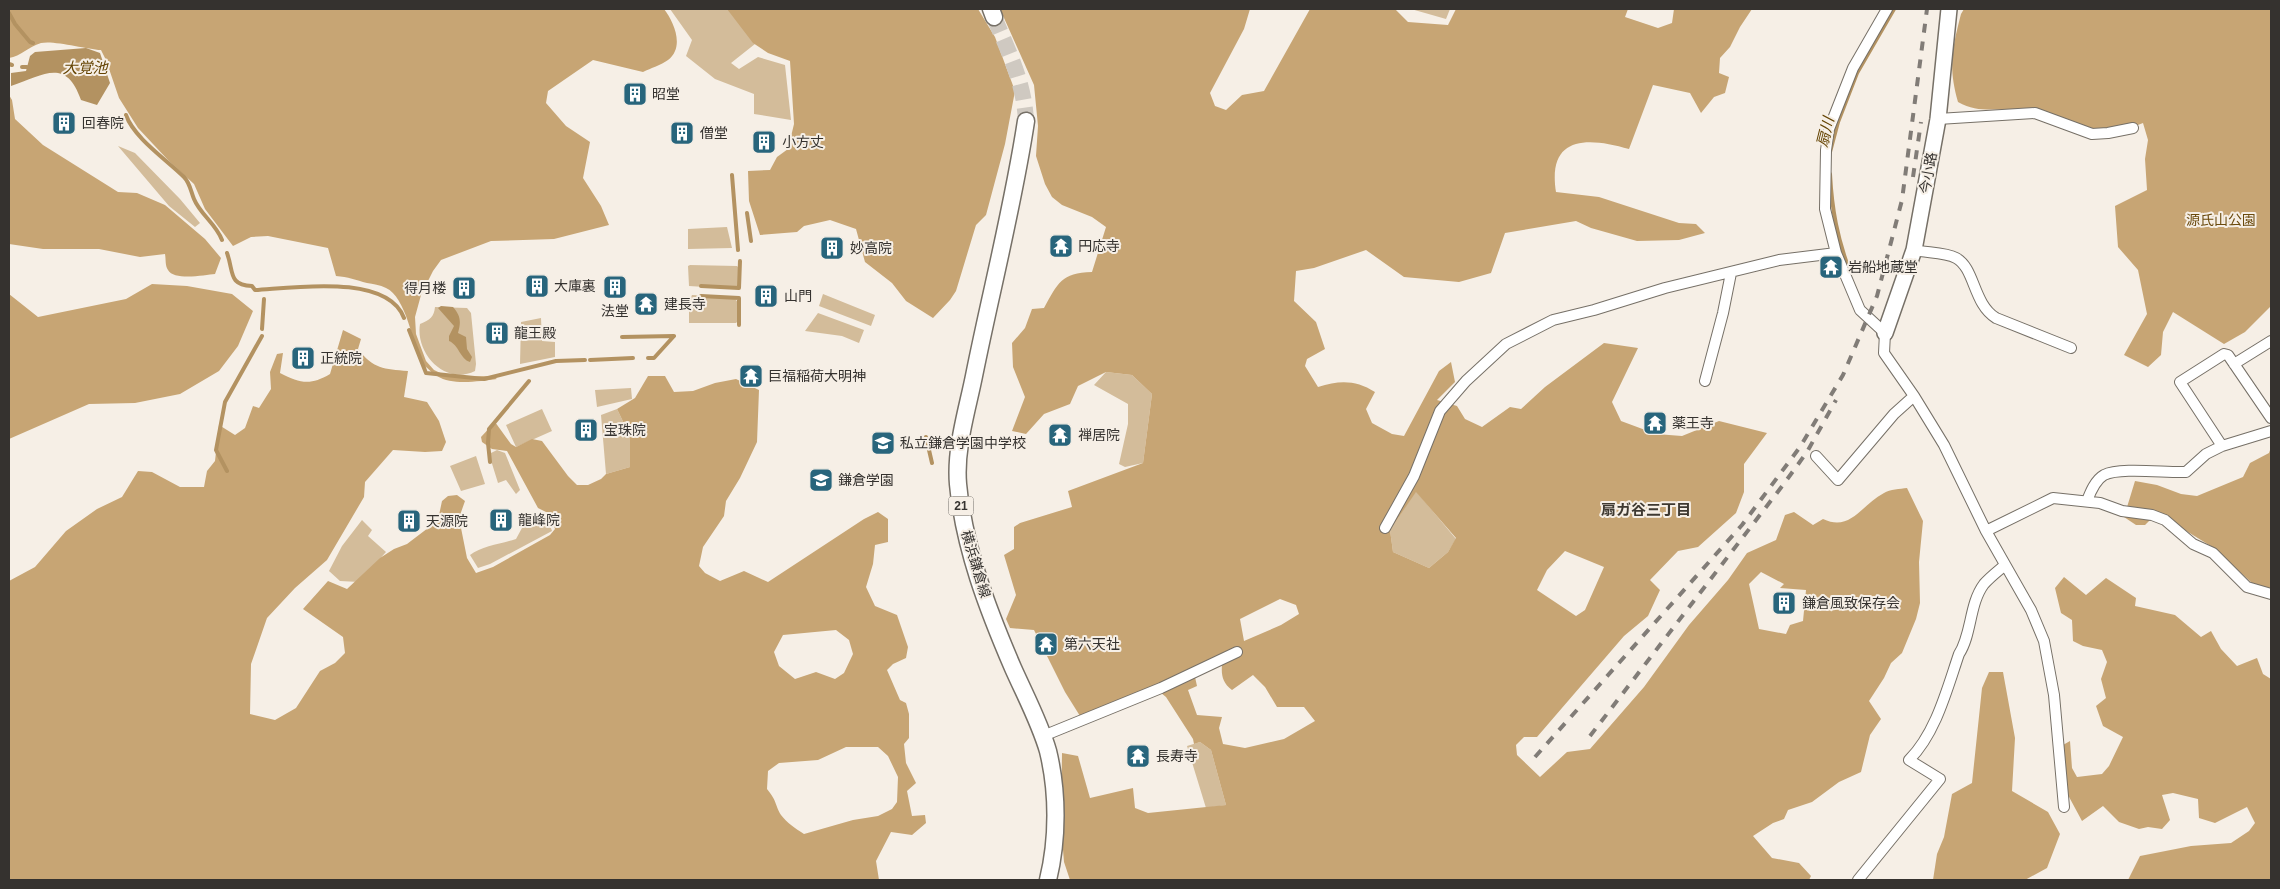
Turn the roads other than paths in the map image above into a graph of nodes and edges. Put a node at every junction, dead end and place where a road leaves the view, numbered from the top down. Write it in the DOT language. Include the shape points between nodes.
graph roads {
  1 [pos="1887,9"];
  2 [pos="1949,9"];
  3 [pos="1938,119"];
  4 [pos="1026,122"];
  5 [pos="2133,128"];
  6 [pos="1914,250"];
  7 [pos="1836,253"];
  8 [pos="1731,272"];
  9 [pos="1885,333"];
  10 [pos="2271,341"];
  11 [pos="2071,348"];
  12 [pos="2234,364"];
  13 [pos="1705,381"];
  14 [pos="1914,396"];
  15 [pos="2271,418"];
  16 [pos="2271,431"];
  17 [pos="2222,446"];
  18 [pos="1816,456"];
  19 [pos="2087,501"];
  20 [pos="1385,528"];
  21 [pos="1986,531"];
  22 [pos="2005,566"];
  23 [pos="2271,594"];
  24 [pos="1236,652"];
  25 [pos="1043,736"];
  26 [pos="2064,807"];
  27 [pos="1048,880"];
  28 [pos="1858,880"];
  1 -- 7 [label="street" via="1853,68 1829,129 1825,209"];
  2 -- 3 [label="street, 今小路"];
  3 -- 5 [label="street" via="2035,113 2092,134"];
  3 -- 6 [label="street, 今小路"];
  4 -- 25 [label="main road, 横浜鎌倉線 / 21" via="962,432 958,482 965,532 974,562 1007,654"];
  6 -- 9 [label="street, 今小路"];
  6 -- 11 [label="street" via="1957,258 1966,267 1987,312"];
  7 -- 8 [label="street" via="1779,260"];
  7 -- 9 [label="street" via="1860,310"];
  8 -- 13 [label="street"];
  8 -- 20 [label="street" via="1554,320 1506,344 1466,381 1440,411 1414,476"];
  9 -- 14 [label="street" via="1884,354"];
  10 -- 12 [label="street"];
  12 -- 15 [label="street"];
  12 -- 17 [label="street" via="2224,354 2180,382"];
  14 -- 18 [label="street" via="1894,414 1838,480"];
  14 -- 21 [label="street" via="1944,445"];
  16 -- 17 [label="street"];
  17 -- 19 [label="street" via="2206,454 2186,472 2114,472 2102,476"];
  19 -- 21 [label="street" via="2053,498"];
  19 -- 23 [label="street" via="2165,520 2193,544 2213,553 2247,587"];
  21 -- 22 [label="street"];
  22 -- 26 [label="street" via="2044,641 2054,695"];
  22 -- 28 [label="street" via="1984,585 1964,647 1931,728 1909,760 1940,779"];
  24 -- 25 [label="street" via="1162,688"];
  25 -- 27 [label="main road, 横浜鎌倉線 / 21" via="1054,793 1054,842"];
}
